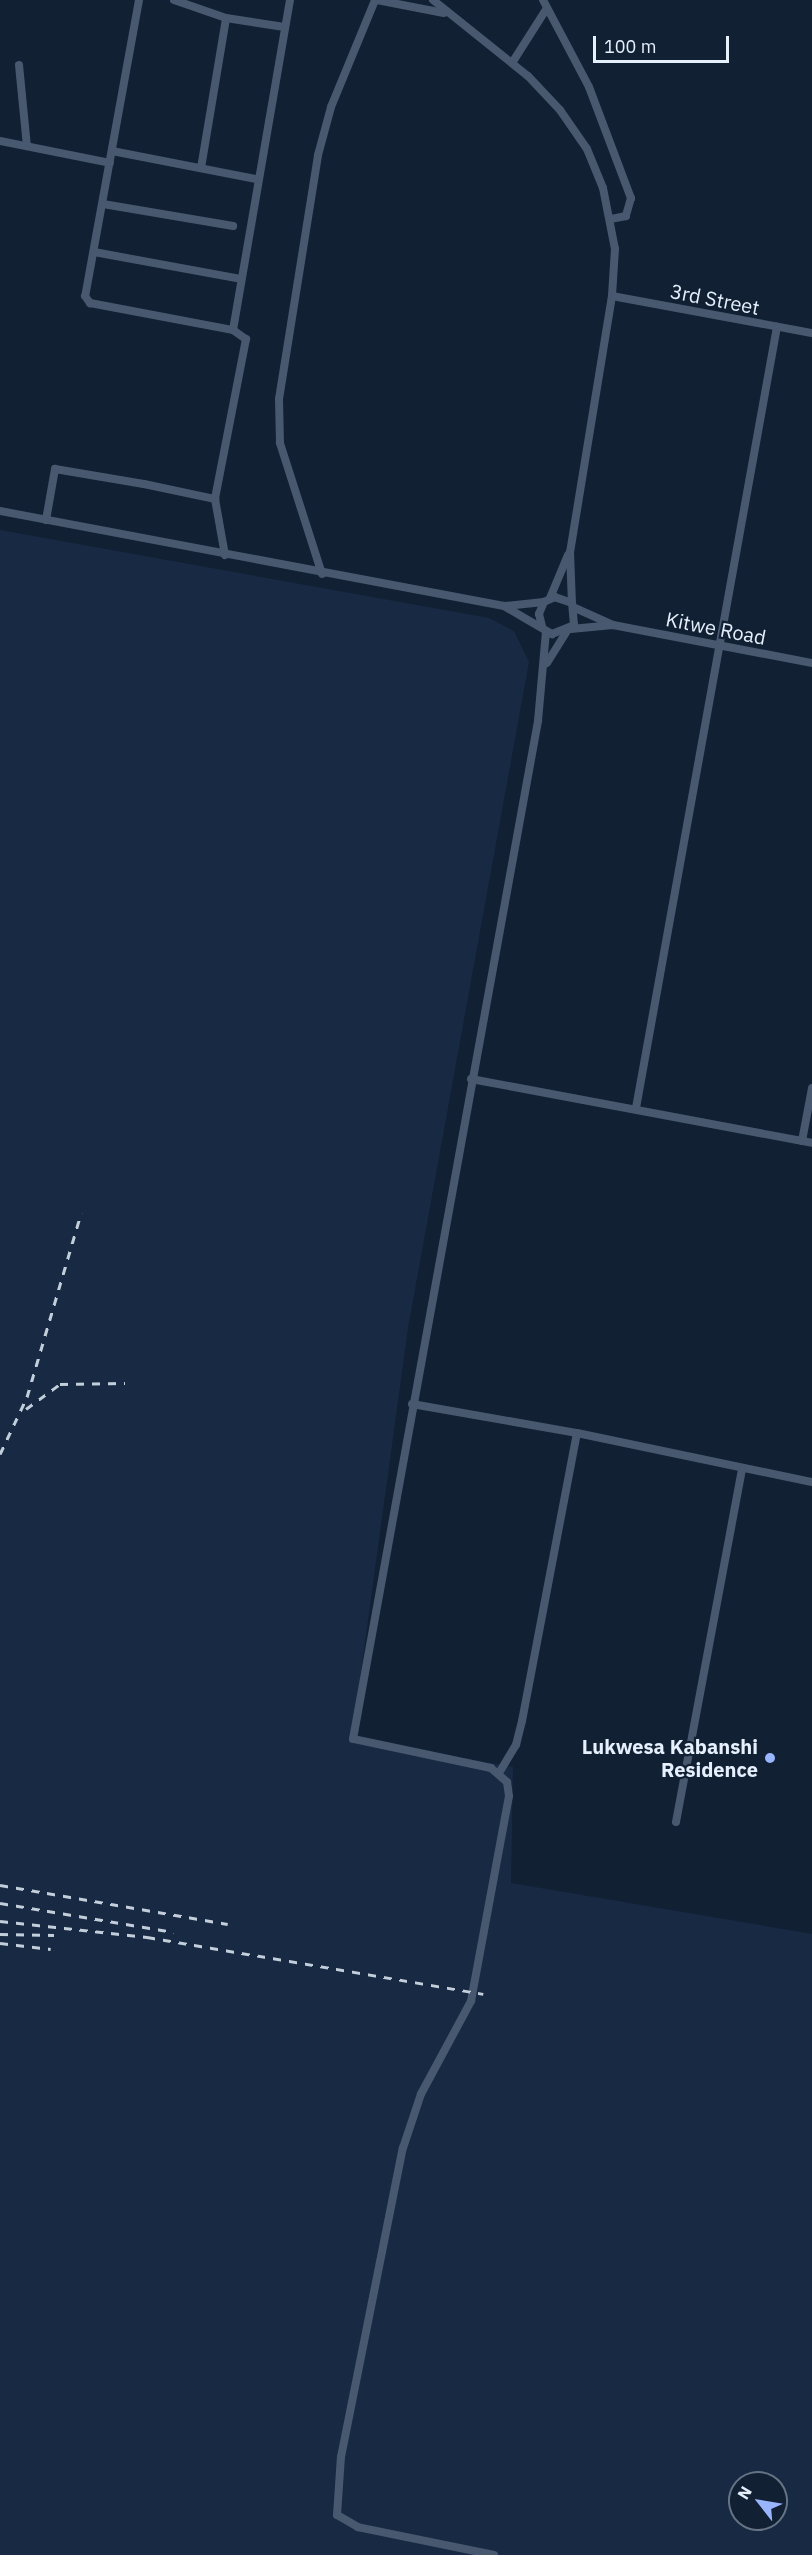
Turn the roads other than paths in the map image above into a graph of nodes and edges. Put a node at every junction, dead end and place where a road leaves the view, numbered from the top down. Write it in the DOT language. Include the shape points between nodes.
graph roads {
  1 [pos="139,0"];
  2 [pos="174,0"];
  3 [pos="290,0"];
  4 [pos="376,0"];
  5 [pos="433,0"];
  6 [pos="545,4"];
  7 [pos="445,13"];
  8 [pos="226,18"];
  9 [pos="284,27"];
  10 [pos="512,63"];
  11 [pos="19,65"];
  12 [pos="0,141"];
  13 [pos="27,146"];
  14 [pos="112,151"];
  15 [pos="110,163"];
  16 [pos="201,168"];
  17 [pos="256,179"];
  18 [pos="103,204"];
  19 [pos="610,219"];
  20 [pos="233,226"];
  21 [pos="94,252"];
  22 [pos="241,279"];
  23 [pos="612,296"];
  24 [pos="777,327"];
  25 [pos="233,330"];
  26 [pos="812,333"];
  27 [pos="215,499"];
  28 [pos="0,512"];
  29 [pos="46,520"];
  30 [pos="570,552"];
  31 [pos="225,555"];
  32 [pos="322,574"];
  33 [pos="547,600"];
  34 [pos="573,605"];
  35 [pos="504,606"];
  36 [pos="613,625"];
  37 [pos="544,628"];
  38 [pos="568,631"];
  39 [pos="722,647"];
  40 [pos="547,663"];
  41 [pos="812,663"];
  42 [pos="471,1079"];
  43 [pos="812,1088"];
  44 [pos="636,1108"];
  45 [pos="802,1141"];
  46 [pos="812,1143"];
  47 [pos="412,1404"];
  48 [pos="577,1433"];
  49 [pos="742,1470"];
  50 [pos="812,1482"];
  51 [pos="499,1773"];
  52 [pos="676,1822"];
  53 [pos="494,2555"];
  1 -- 14 [label="street"];
  2 -- 8 [label="street"];
  3 -- 9 [label="street"];
  4 -- 7 [label="street"];
  4 -- 32 [label="street" via="330,107 318,155 279,399 280,443"];
  5 -- 7 [label="street"];
  6 -- 10 [label="street"];
  6 -- 19 [label="street" via="589,87 631,198 626,216"];
  7 -- 10 [label="street"];
  8 -- 9 [label="street"];
  8 -- 16 [label="street"];
  9 -- 17 [label="street"];
  10 -- 19 [label="street" via="560,110 587,149"];
  11 -- 13 [label="street"];
  12 -- 13 [label="street"];
  13 -- 15 [label="street"];
  14 -- 15 [label="street"];
  14 -- 16 [label="street"];
  15 -- 18 [label="street"];
  16 -- 17 [label="street"];
  17 -- 22 [label="street"];
  18 -- 20 [label="street"];
  18 -- 21 [label="street"];
  19 -- 23 [label="street"];
  21 -- 22 [label="street"];
  21 -- 25 [label="street" via="86,296 90,303"];
  22 -- 25 [label="street"];
  23 -- 24 [label="street, 3rd Street"];
  23 -- 30 [label="street"];
  24 -- 26 [label="street, 3rd Street"];
  24 -- 39 [label="street"];
  25 -- 27 [label="street" via="248,342"];
  27 -- 29 [label="street" via="61,468 51,474"];
  27 -- 31 [label="street"];
  28 -- 29 [label="street"];
  29 -- 31 [label="street"];
  30 -- 33 [label="street"];
  30 -- 34 [label="street"];
  31 -- 32 [label="street"];
  32 -- 35 [label="street"];
  33 -- 34 [label="street, Kitwe Road"];
  33 -- 35 [label="street, Kitwe Road"];
  33 -- 37 [label="street" via="539,614"];
  34 -- 36 [label="street, Kitwe Road"];
  34 -- 38 [label="street"];
  35 -- 37 [label="street"];
  36 -- 38 [label="street, Kitwe Road"];
  36 -- 39 [label="street, Kitwe Road"];
  37 -- 38 [label="street, Kitwe Road"];
  37 -- 40 [label="street"];
  38 -- 40 [label="street"];
  39 -- 41 [label="street, Kitwe Road"];
  39 -- 44 [label="street"];
  40 -- 42 [label="street"];
  42 -- 44 [label="street"];
  42 -- 47 [label="street"];
  43 -- 45 [label="street"];
  44 -- 45 [label="street"];
  45 -- 46 [label="street"];
  47 -- 48 [label="street"];
  47 -- 51 [label="street" via="353,1739 475,1763"];
  48 -- 49 [label="street"];
  48 -- 51 [label="street" via="522,1721 516,1745"];
  49 -- 50 [label="street"];
  49 -- 52 [label="street"];
  51 -- 53 [label="street" via="507,1782 507,1815 471,2001 444,2044 408,2127 335,2507 341,2521 358,2528"];
}
